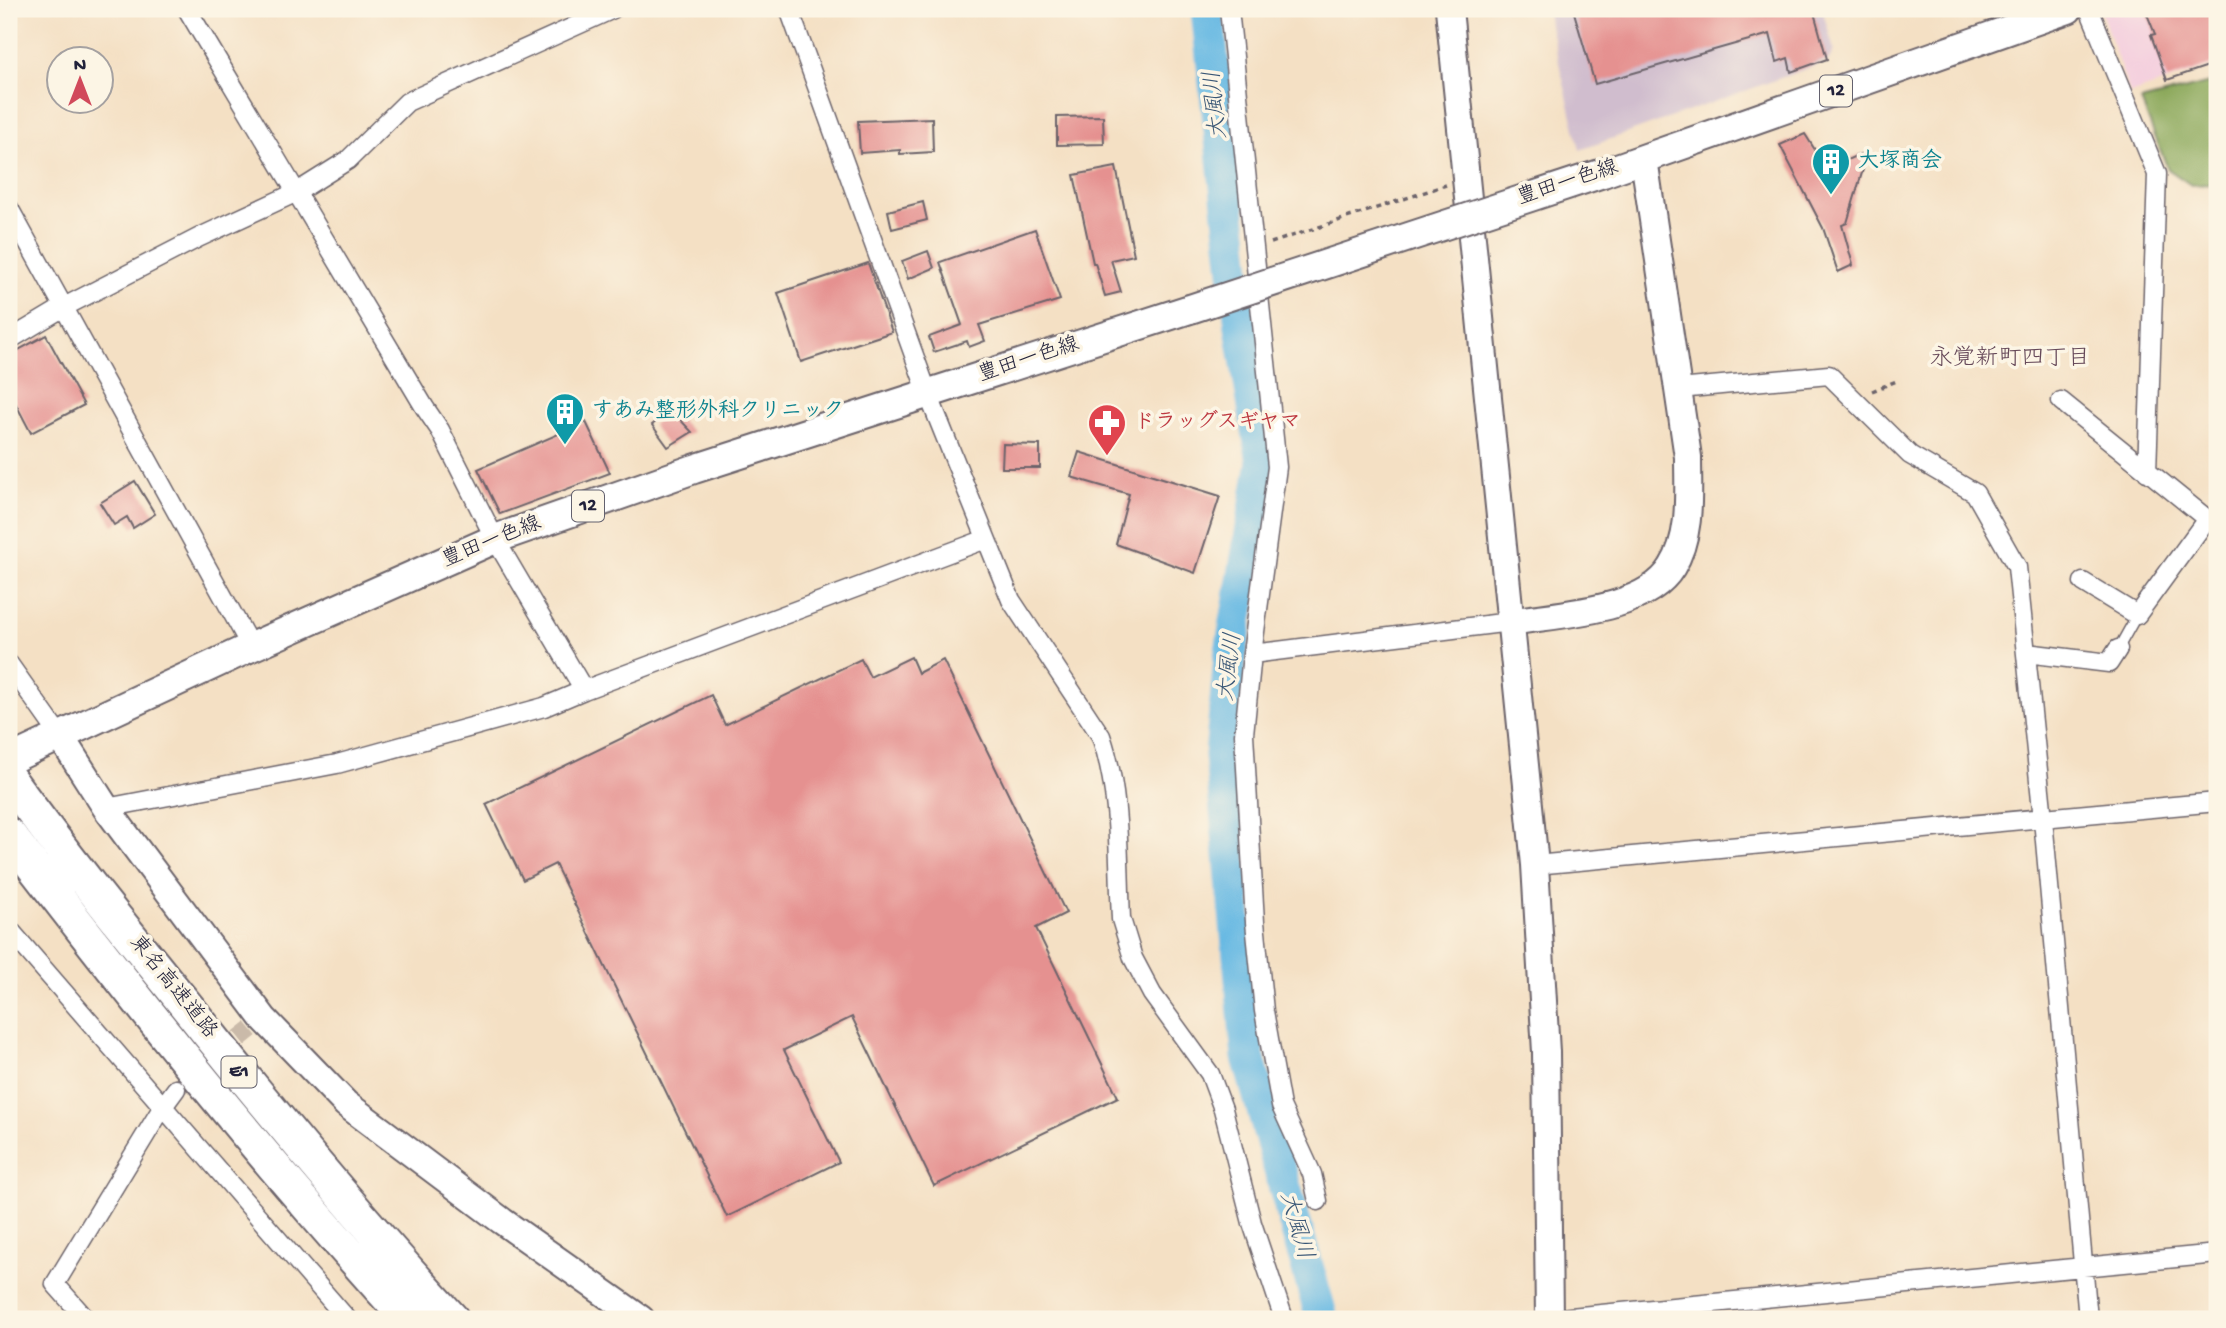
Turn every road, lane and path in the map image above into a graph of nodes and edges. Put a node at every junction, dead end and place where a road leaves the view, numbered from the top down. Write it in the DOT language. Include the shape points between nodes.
graph roads {
  1 [pos="187,9"];
  2 [pos="613,9"];
  3 [pos="789,9"];
  4 [pos="1229,9"];
  5 [pos="1449,9"];
  6 [pos="2068,9"];
  7 [pos="2089,9"];
  8 [pos="1644,159"];
  9 [pos="1465,179"];
  10 [pos="297,192"];
  11 [pos="9,208"];
  12 [pos="1256,248"];
  13 [pos="64,307"];
  14 [pos="9,340"];
  15 [pos="1899,380"];
  16 [pos="1679,389"];
  17 [pos="928,394"];
  18 [pos="1854,399"];
  19 [pos="2061,401"];
  20 [pos="2147,472"];
  21 [pos="2212,520"];
  22 [pos="495,539"];
  23 [pos="986,539"];
  24 [pos="2083,582"];
  25 [pos="2137,615"];
  26 [pos="1510,622"];
  27 [pos="251,647"];
  28 [pos="2118,649"];
  29 [pos="2026,653"];
  30 [pos="1252,654"];
  31 [pos="9,664"];
  32 [pos="584,690"];
  33 [pos="60,736"];
  34 [pos="9,760"];
  35 [pos="9,779"];
  36 [pos="2217,802"];
  37 [pos="106,808"];
  38 [pos="2043,819"];
  39 [pos="9,835"];
  40 [pos="1535,865"];
  41 [pos="9,929"];
  42 [pos="176,1089"];
  43 [pos="162,1108"];
  44 [pos="1318,1201"];
  45 [pos="2217,1254"];
  46 [pos="2083,1268"];
  47 [pos="86,1319"];
  48 [pos="347,1319"];
  49 [pos="408,1319"];
  50 [pos="452,1319"];
  51 [pos="641,1319"];
  52 [pos="1284,1319"];
  53 [pos="1550,1319"];
  54 [pos="2088,1319"];
  1 -- 10 [label="street"];
  2 -- 10 [label="street" via="407,102 348,160"];
  3 -- 17 [label="street"];
  4 -- 12 [label="street"];
  5 -- 9 [label="street"];
  6 -- 8 [label="main road, 豊田一色線 / 12"];
  7 -- 20 [label="street" via="2157,174"];
  8 -- 16 [label="street"];
  8 -- 17 [label="main road, 豊田一色線 / 12, bridge"];
  9 -- 12 [label="path"];
  9 -- 26 [label="street"];
  10 -- 13 [label="street"];
  10 -- 22 [label="street" via="440,430"];
  11 -- 13 [label="street"];
  12 -- 30 [label="street" via="1277,467"];
  13 -- 14 [label="street"];
  13 -- 27 [label="street"];
  15 -- 18 [label="path"];
  16 -- 18 [label="street" via="1829,375"];
  16 -- 26 [label="street" via="1688,457 1688,502 1680,550 1672,567 1651,587 1609,606"];
  17 -- 22 [label="main road, 豊田一色線 / 12"];
  17 -- 23 [label="street"];
  18 -- 29 [label="street" via="1910,455 1975,493 2017,567"];
  19 -- 20 [label="street"];
  20 -- 21 [label="street"];
  21 -- 25 [label="street"];
  22 -- 27 [label="main road, 豊田一色線 / 12"];
  22 -- 32 [label="street"];
  23 -- 32 [label="street"];
  23 -- 52 [label="street" via="1011,600 1101,736 1115,791 1121,919 1126,939 1152,994 1210,1074"];
  24 -- 25 [label="street"];
  25 -- 28 [label="lane"];
  26 -- 30 [label="street"];
  26 -- 40 [label="street"];
  27 -- 33 [label="main road, 豊田一色線 / 12"];
  28 -- 29 [label="street" via="2109,663"];
  29 -- 38 [label="street"];
  30 -- 44 [label="street" via="1244,734 1264,1011 1281,1106 1312,1174"];
  31 -- 33 [label="street"];
  32 -- 37 [label="street" via="544,707 337,764"];
  33 -- 34 [label="main road, 豊田一色線 / 12"];
  33 -- 37 [label="street"];
  35 -- 50 [label="highway, 東名高速道路 / E1" via="263,1101"];
  36 -- 38 [label="street"];
  37 -- 51 [label="street" via="258,1024 346,1104"];
  38 -- 40 [label="street"];
  38 -- 46 [label="street"];
  39 -- 49 [label="highway, 東名高速道路 / E1" via="113,971"];
  40 -- 53 [label="street" via="1546,1052"];
  41 -- 43 [label="street"];
  42 -- 43 [label="street"];
  43 -- 47 [label="street" via="55,1284"];
  43 -- 48 [label="street"];
  45 -- 46 [label="street"];
  46 -- 53 [label="street"];
  46 -- 54 [label="street"];
}
